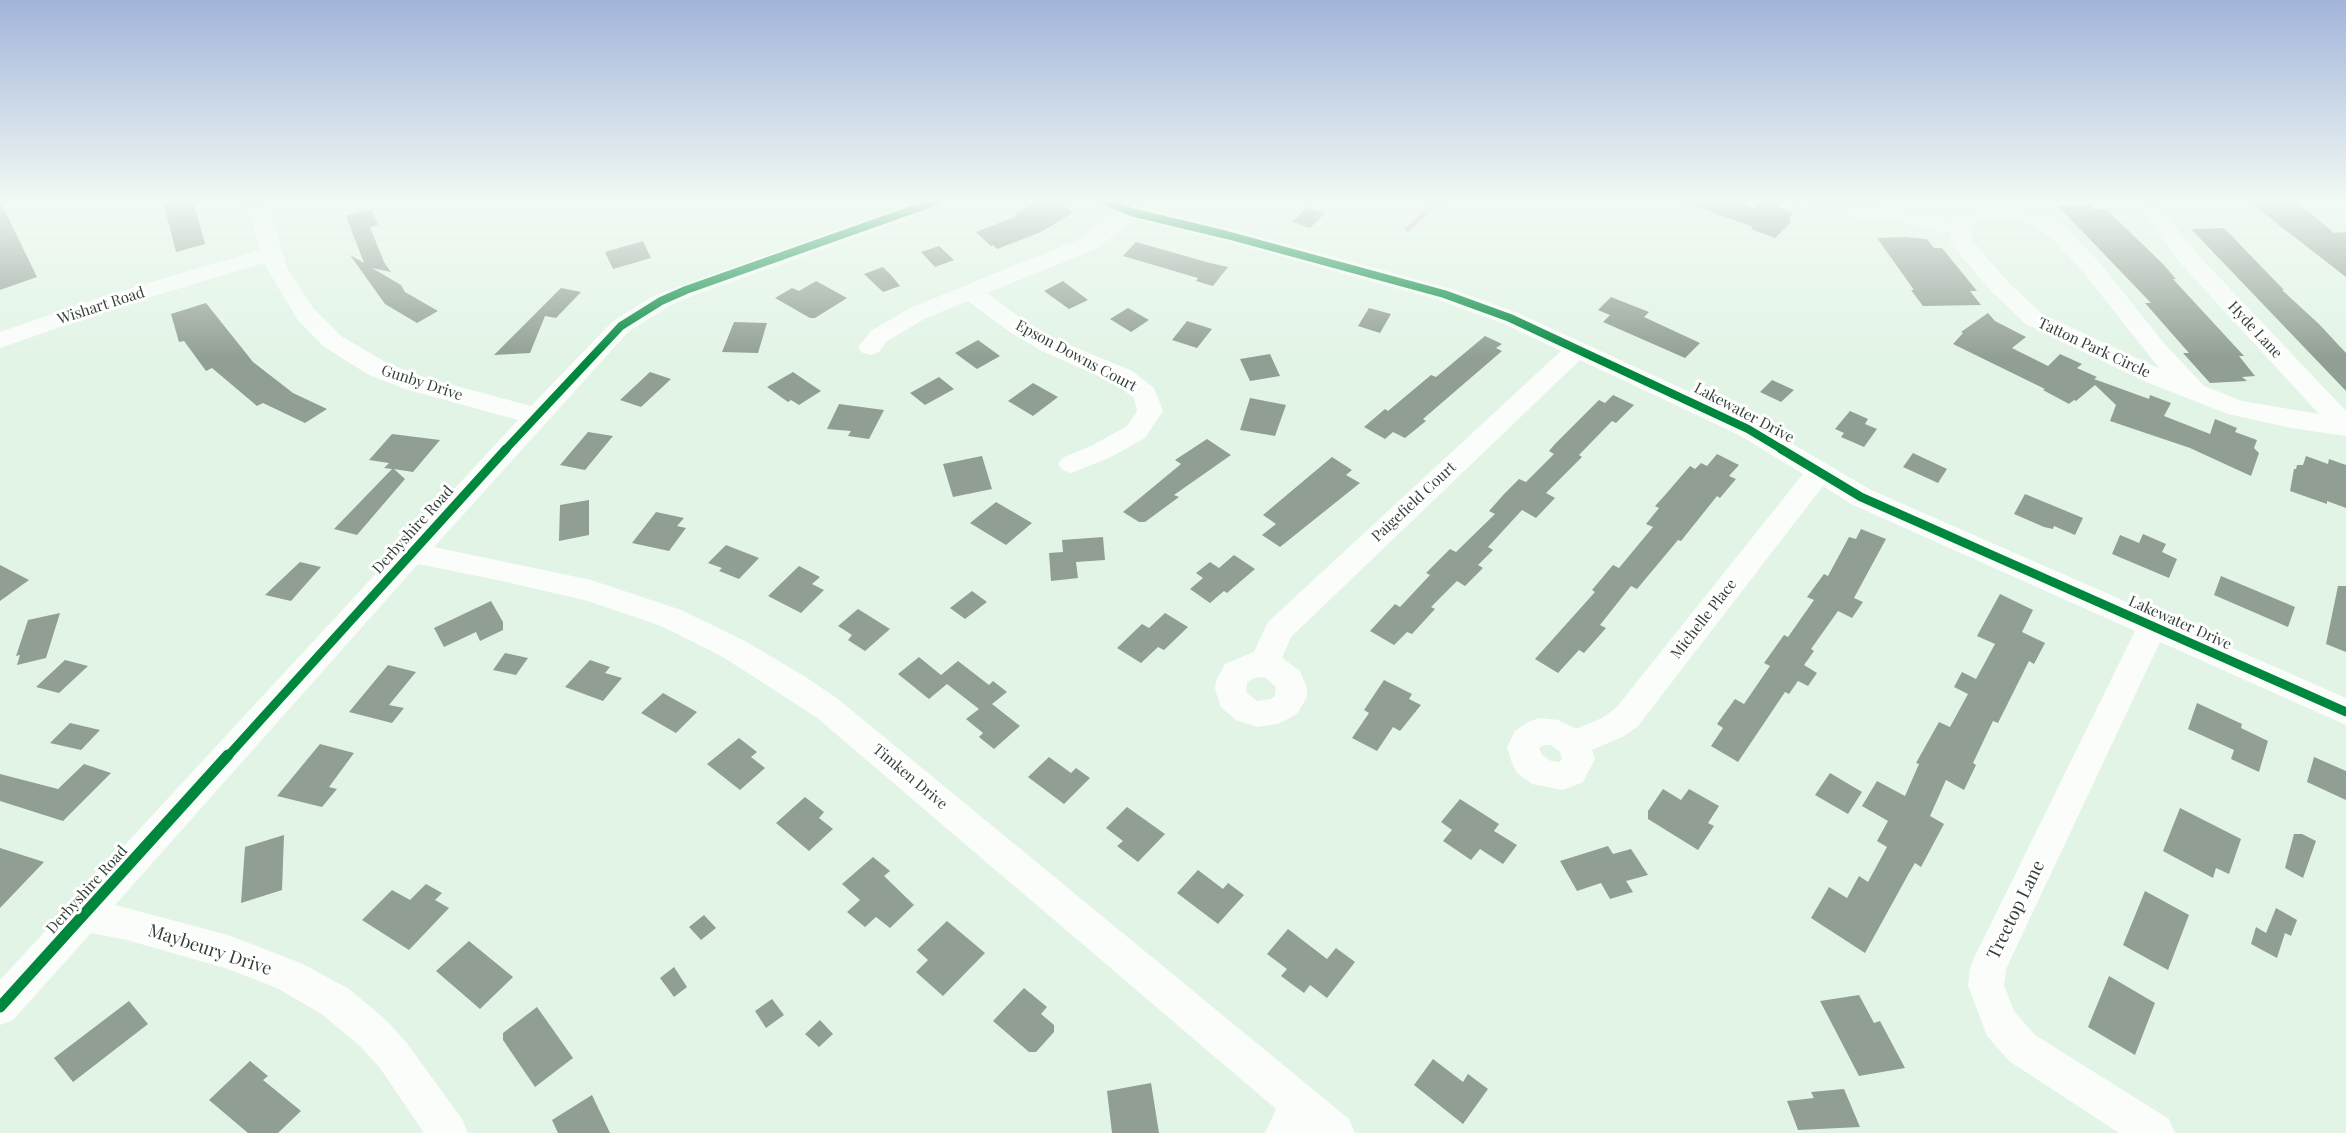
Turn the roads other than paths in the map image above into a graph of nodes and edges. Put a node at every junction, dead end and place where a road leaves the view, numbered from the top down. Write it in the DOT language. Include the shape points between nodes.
graph roads {
  1 [pos="271,254"];
  2 [pos="791,254"];
  3 [pos="1064,254"];
  4 [pos="1296,254"];
  5 [pos="1973,254"];
  6 [pos="2079,254"];
  7 [pos="2185,254"];
  8 [pos="971,292"];
  9 [pos="0,340"];
  10 [pos="870,347"];
  11 [pos="1577,349"];
  12 [pos="2195,392"];
  13 [pos="536,416"];
  14 [pos="2345,426"];
  15 [pos="1071,464"];
  16 [pos="1819,473"];
  17 [pos="413,553"];
  18 [pos="2152,627"];
  19 [pos="1264,664"];
  20 [pos="2346,712"];
  21 [pos="1573,744"];
  22 [pos="84,915"];
  23 [pos="0,1007"];
  24 [pos="1293,1119"];
  25 [pos="448,1133"];
  26 [pos="1335,1133"];
  27 [pos="2155,1133"];
  1 -- 9 [label="street, Wishart Road" via="103,304"];
  1 -- 13 [label="street, Gunby Drive" via="305,314 332,341 378,369 414,383"];
  2 -- 13 [label="street, Derbyshire Road" via="661,301 635,315 610,335"];
  3 -- 8 [label="street"];
  4 -- 11 [label="street, Lakewater Drive" via="1444,294 1510,318"];
  5 -- 12 [label="street, Tatton Park Circle" via="2034,319"];
  6 -- 12 [label="street, Tatton Park Circle"];
  7 -- 14 [label="street, Hyde Lane"];
  8 -- 10 [label="street" via="918,313 879,336"];
  8 -- 15 [label="street, Epson Downs Court" via="1026,332 1123,377 1145,394 1150,411 1136,432"];
  11 -- 16 [label="street, Lakewater Drive" via="1748,429"];
  11 -- 19 [label="street, Paigefield Court" via="1279,630"];
  12 -- 14 [label="street, Tatton Park Circle" via="2237,408"];
  13 -- 17 [label="street, Derbyshire Road"];
  16 -- 18 [label="street, Lakewater Drive" via="1861,497"];
  16 -- 21 [label="street, Michelle Place" via="1627,717"];
  17 -- 22 [label="street, Derbyshire Road"];
  17 -- 24 [label="street, Timken Drive" via="591,591 672,618 793,685 899,768"];
  18 -- 20 [label="street, Lakewater Drive"];
  18 -- 27 [label="street, Treetop Lane" via="1988,968 1986,986 2000,1023 2022,1048"];
  22 -- 23 [label="street, Derbyshire Road"];
  22 -- 25 [label="street, Maybeury Drive" via="228,952 290,976 336,1002 393,1055"];
  24 -- 26 [label="street, Timken Drive"];
}
